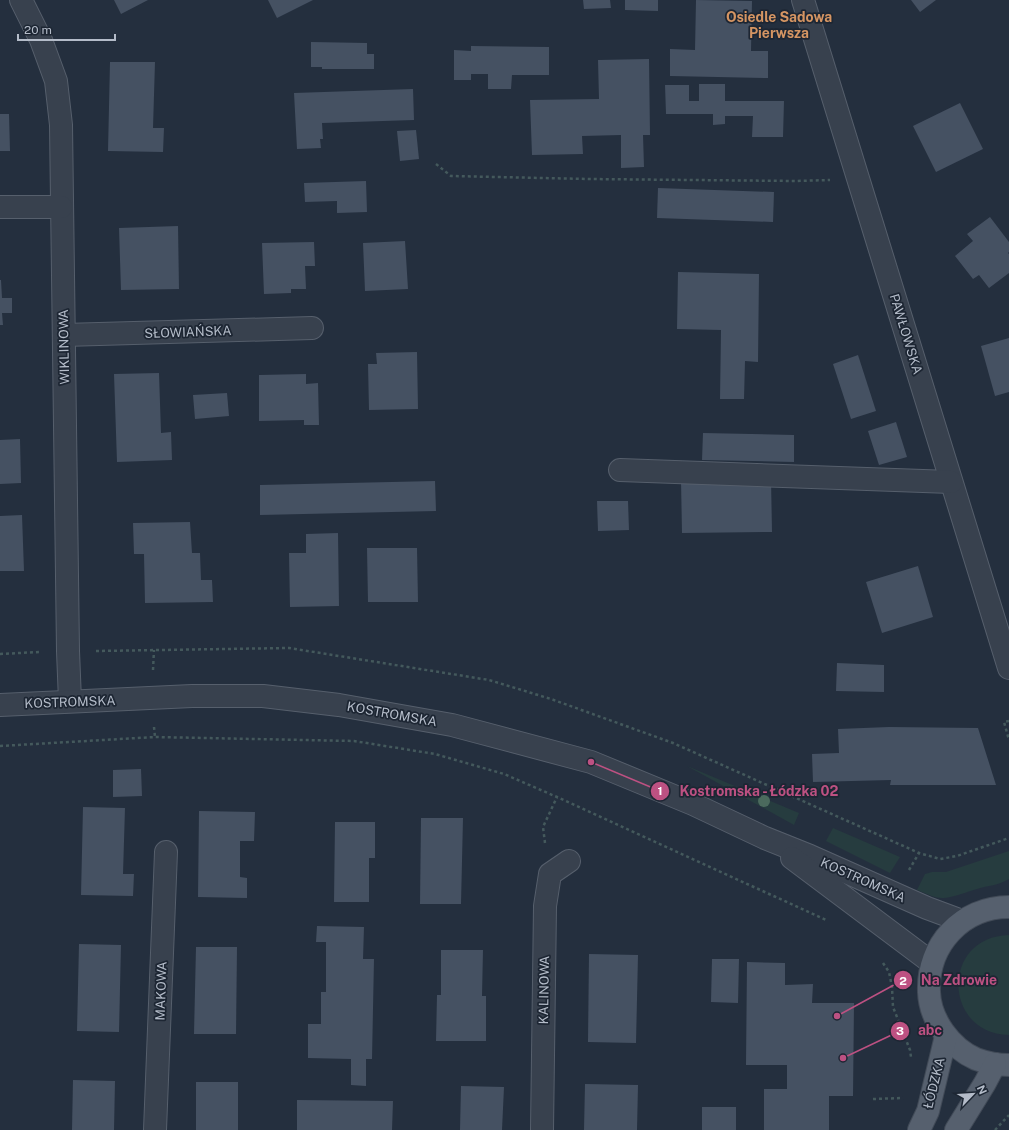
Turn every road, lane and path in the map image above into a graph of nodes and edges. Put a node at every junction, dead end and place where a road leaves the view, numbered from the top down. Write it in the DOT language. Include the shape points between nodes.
graph roads {
  1 [pos="21,0"];
  2 [pos="803,0"];
  3 [pos="436,164"];
  4 [pos="858,174"];
  5 [pos="0,207"];
  6 [pos="61,207"];
  7 [pos="312,328"];
  8 [pos="64,335"];
  9 [pos="620,470"];
  10 [pos="952,482"];
  11 [pos="1009,668"];
  12 [pos="70,701"];
  13 [pos="0,705"];
  14 [pos="1009,721"];
  15 [pos="1009,740"];
  16 [pos="0,746"];
  17 [pos="557,797"];
  18 [pos="765,838"];
  19 [pos="166,852"];
  20 [pos="569,861"];
  21 [pos="550,874"];
  22 [pos="1009,907"];
  23 [pos="962,921"];
  24 [pos="831,923"];
  25 [pos="932,963"];
  26 [pos="946,1036"];
  27 [pos="1002,1065"];
  28 [pos="905,1098"];
  29 [pos="873,1099"];
  30 [pos="1009,1115"];
  31 [pos="155,1130"];
  32 [pos="542,1130"];
  33 [pos="919,1130"];
  34 [pos="956,1130"];
  35 [pos="995,1130"];
  1 -- 6 [label="street, WIKLINOWA" via="41,40 56,81 61,125"];
  2 -- 4 [label="street, PAWŁOWSKA"];
  3 -- 4 [label="path" via="451,176 796,181 834,180"];
  4 -- 10 [label="street, PAWŁOWSKA"];
  5 -- 6 [label="street"];
  6 -- 8 [label="street, WIKLINOWA"];
  7 -- 8 [label="street, SŁOWIAŃSKA"];
  8 -- 12 [label="street, WIKLINOWA"];
  9 -- 10 [label="street"];
  10 -- 11 [label="street, PAWŁOWSKA"];
  12 -- 13 [label="street, KOSTROMSKA"];
  12 -- 18 [label="street, KOSTROMSKA" via="263,696 339,705 452,725 591,762 693,804"];
  14 -- 15 [label="path" via="1004,722"];
  16 -- 17 [label="path" via="155,737 354,741 435,754 504,774"];
  17 -- 21 [label="path" via="543,827"];
  17 -- 24 [label="path"];
  18 -- 23 [label="street, KOSTROMSKA"];
  18 -- 25 [label="street, KOSTROMSKA"];
  19 -- 31 [label="street, MAKOWA"];
  20 -- 21 [label="street"];
  21 -- 32 [label="street, KALINOWA" via="545,906"];
  22 -- 23 [label="main road" via="986,910"];
  23 -- 25 [label="main road" via="949,933"];
  25 -- 26 [label="main road" via="929,994 938,1023"];
  26 -- 27 [label="main road" via="976,1059"];
  26 -- 33 [label="main road, ŁÓDZKA" via="928,1111"];
  27 -- 34 [label="main road" via="985,1083"];
  28 -- 29 [label="path"];
  30 -- 35 [label="path"];
}
